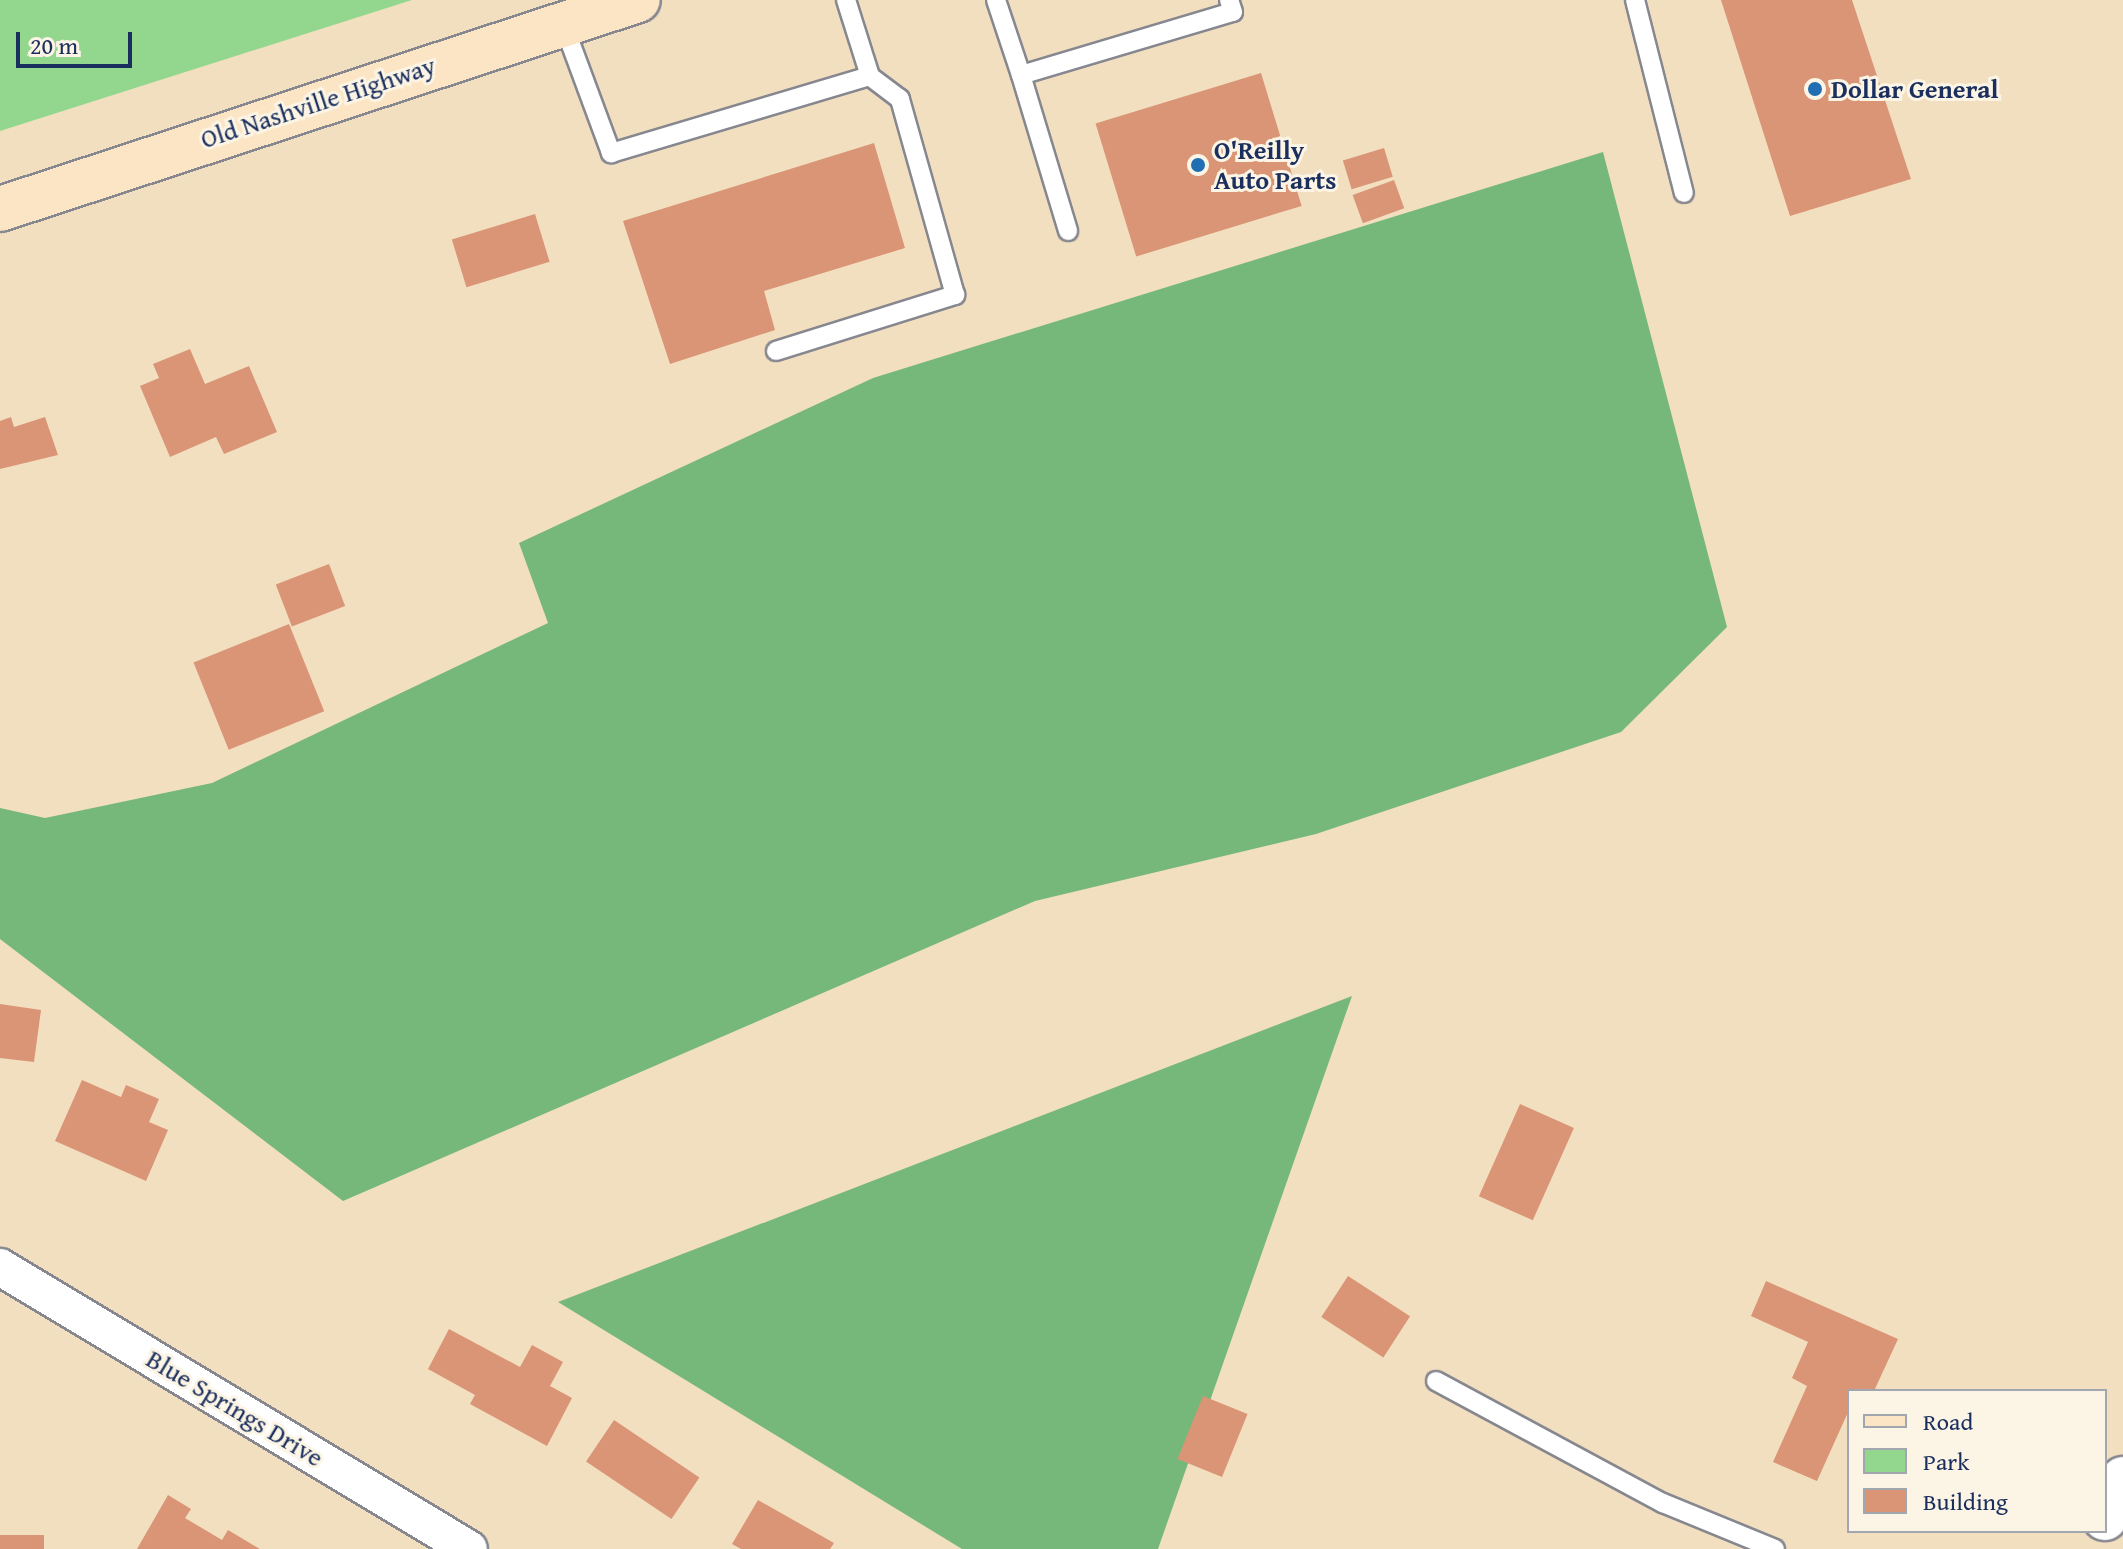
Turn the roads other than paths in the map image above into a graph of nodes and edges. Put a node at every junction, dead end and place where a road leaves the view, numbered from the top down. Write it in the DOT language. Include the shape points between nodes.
graph roads {
  1 [pos="638,0"];
  2 [pos="846,0"];
  3 [pos="996,0"];
  4 [pos="1229,0"];
  5 [pos="1635,0"];
  6 [pos="563,23"];
  7 [pos="1021,75"];
  8 [pos="870,76"];
  9 [pos="1684,193"];
  10 [pos="0,209"];
  11 [pos="1068,231"];
  12 [pos="776,351"];
  13 [pos="0,1267"];
  14 [pos="1436,1381"];
  15 [pos="2123,1479"];
  16 [pos="2107,1514"];
  17 [pos="469,1549"];
  18 [pos="1775,1549"];
  1 -- 6 [label="main road, Old Nashville Highway"];
  2 -- 8 [label="lane"];
  3 -- 7 [label="lane"];
  4 -- 7 [label="lane" via="1233,12"];
  5 -- 9 [label="lane"];
  6 -- 8 [label="lane" via="611,153"];
  6 -- 10 [label="main road, Old Nashville Highway"];
  7 -- 11 [label="lane"];
  8 -- 12 [label="lane" via="900,99 955,295"];
  13 -- 17 [label="street, Blue Springs Drive"];
  14 -- 18 [label="lane" via="1663,1503"];
  15 -- 16 [label="street"];
}
